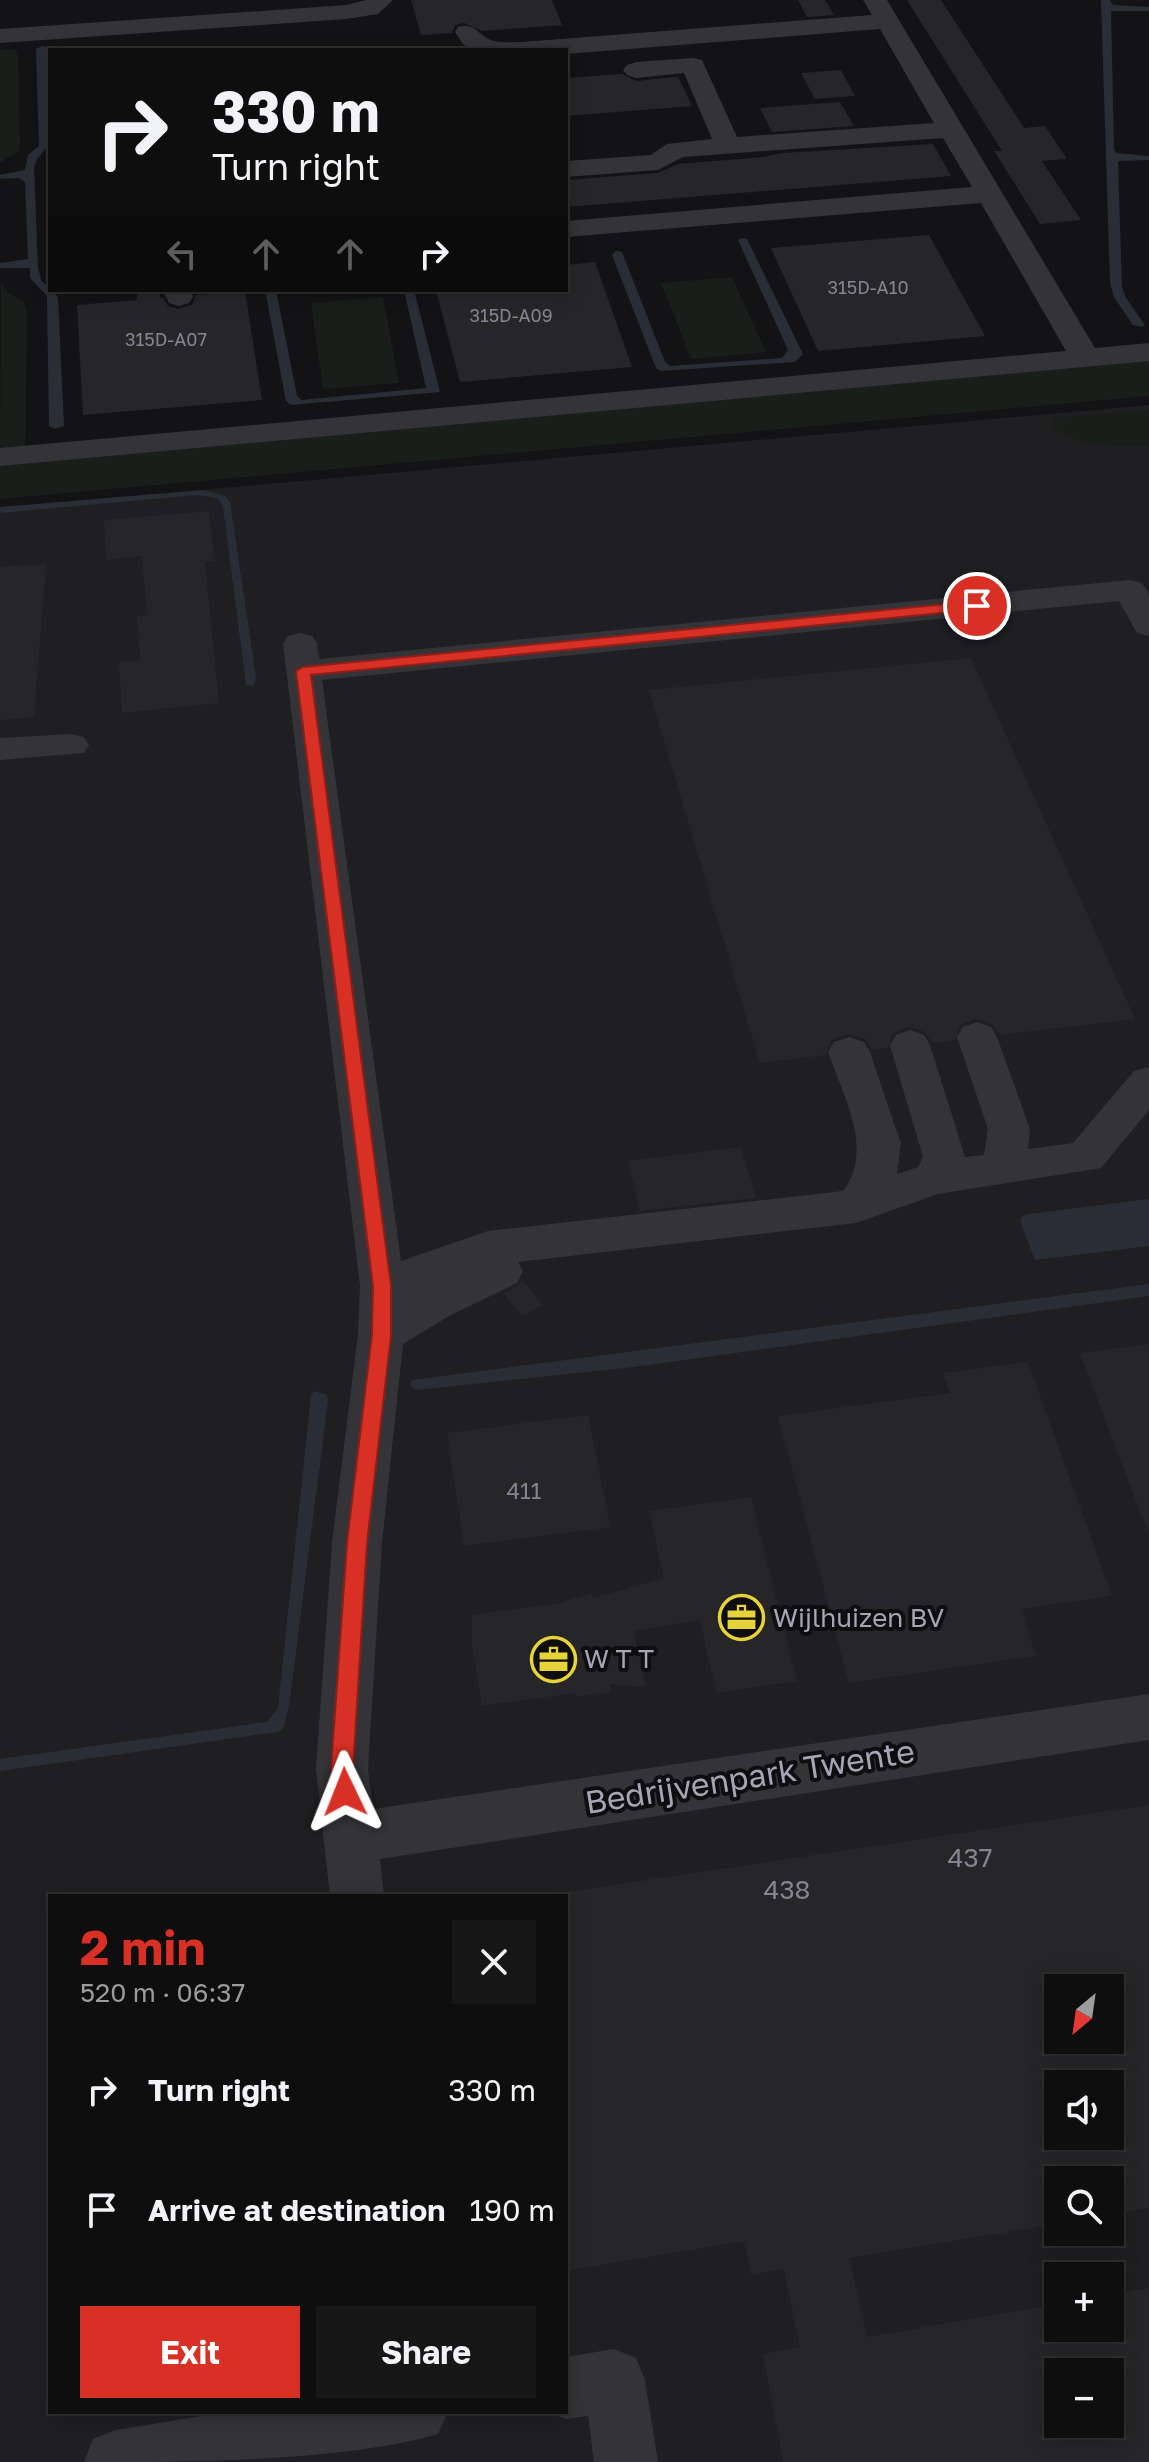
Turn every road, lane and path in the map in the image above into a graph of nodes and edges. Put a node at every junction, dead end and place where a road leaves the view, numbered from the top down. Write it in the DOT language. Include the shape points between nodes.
graph roads {
  1 [pos="381,0"];
  2 [pos="881,10"];
  3 [pos="765,11"];
  4 [pos="814,25"];
  5 [pos="233,31"];
  6 [pos="467,32"];
  7 [pos="0,36"];
  8 [pos="147,47"];
  9 [pos="504,48"];
  10 [pos="550,48"];
  11 [pos="614,71"];
  12 [pos="952,129"];
  13 [pos="728,146"];
  14 [pos="658,162"];
  15 [pos="571,169"];
  16 [pos="990,194"];
  17 [pos="855,205"];
  18 [pos="677,219"];
  19 [pos="568,229"];
  20 [pos="807,237"];
  21 [pos="895,344"];
  22 [pos="1149,352"];
  23 [pos="1085,357"];
  24 [pos="534,376"];
  25 [pos="860,378"];
  26 [pos="175,407"];
  27 [pos="479,413"];
  28 [pos="142,444"];
  29 [pos="0,457"];
  30 [pos="1149,626"];
  31 [pos="71,745"];
  32 [pos="0,749"];
  33 [pos="977,1037"];
  34 [pos="910,1045"];
  35 [pos="849,1052"];
  36 [pos="1149,1082"];
  37 [pos="1004,1168"];
  38 [pos="935,1178"];
  39 [pos="856,1206"];
  40 [pos="585,1239"];
  41 [pos="382,1286"];
  42 [pos="381,1335"];
  43 [pos="1149,1717"];
  44 [pos="350,1838"];
  45 [pos="357,1894"];
  46 [pos="568,2388"];
  47 [pos="396,2414"];
  48 [pos="116,2462"];
  49 [pos="626,2462"];
  1 -- 5 [label="street" via="370,9"];
  2 -- 4 [label="street"];
  2 -- 12 [label="street"];
  3 -- 4 [label="street" via="775,19"];
  4 -- 10 [label="street"];
  5 -- 7 [label="street"];
  5 -- 8 [label="street" via="165,37"];
  6 -- 9 [label="street" via="480,46"];
  11 -- 13 [label="street" via="693,65"];
  12 -- 13 [label="street"];
  12 -- 16 [label="street"];
  13 -- 14 [label="street" via="676,150"];
  14 -- 15 [label="street"];
  14 -- 18 [label="street"];
  16 -- 17 [label="street"];
  16 -- 23 [label="street"];
  17 -- 18 [label="street"];
  17 -- 20 [label="street" via="814,217 804,225"];
  18 -- 19 [label="street"];
  21 -- 25 [label="street" via="896,364"];
  22 -- 23 [label="street"];
  23 -- 25 [label="street"];
  24 -- 27 [label="street" via="538,387 532,398"];
  25 -- 27 [label="street"];
  26 -- 28 [label="street" via="176,423"];
  27 -- 28 [label="street"];
  28 -- 29 [label="street"];
  30 -- 41 [label="street" via="1130,590 302,657"];
  31 -- 32 [label="street"];
  33 -- 37 [label="street" via="1009,1129"];
  34 -- 38 [label="street" via="944,1157"];
  35 -- 39 [label="street" via="880,1144 875,1181"];
  36 -- 37 [label="street" via="1086,1157"];
  37 -- 38 [label="street"];
  38 -- 39 [label="street"];
  39 -- 40 [label="street"];
  40 -- 41 [label="street" via="488,1248"];
  40 -- 42 [label="street" via="489,1275"];
  41 -- 42 [label="street"];
  42 -- 44 [label="street" via="357,1543 342,1769"];
  43 -- 44 [label="street, Bedrijvenpark Twente"];
  44 -- 45 [label="street"];
  46 -- 49 [label="street" via="614,2380"];
  47 -- 48 [label="street"];
}
